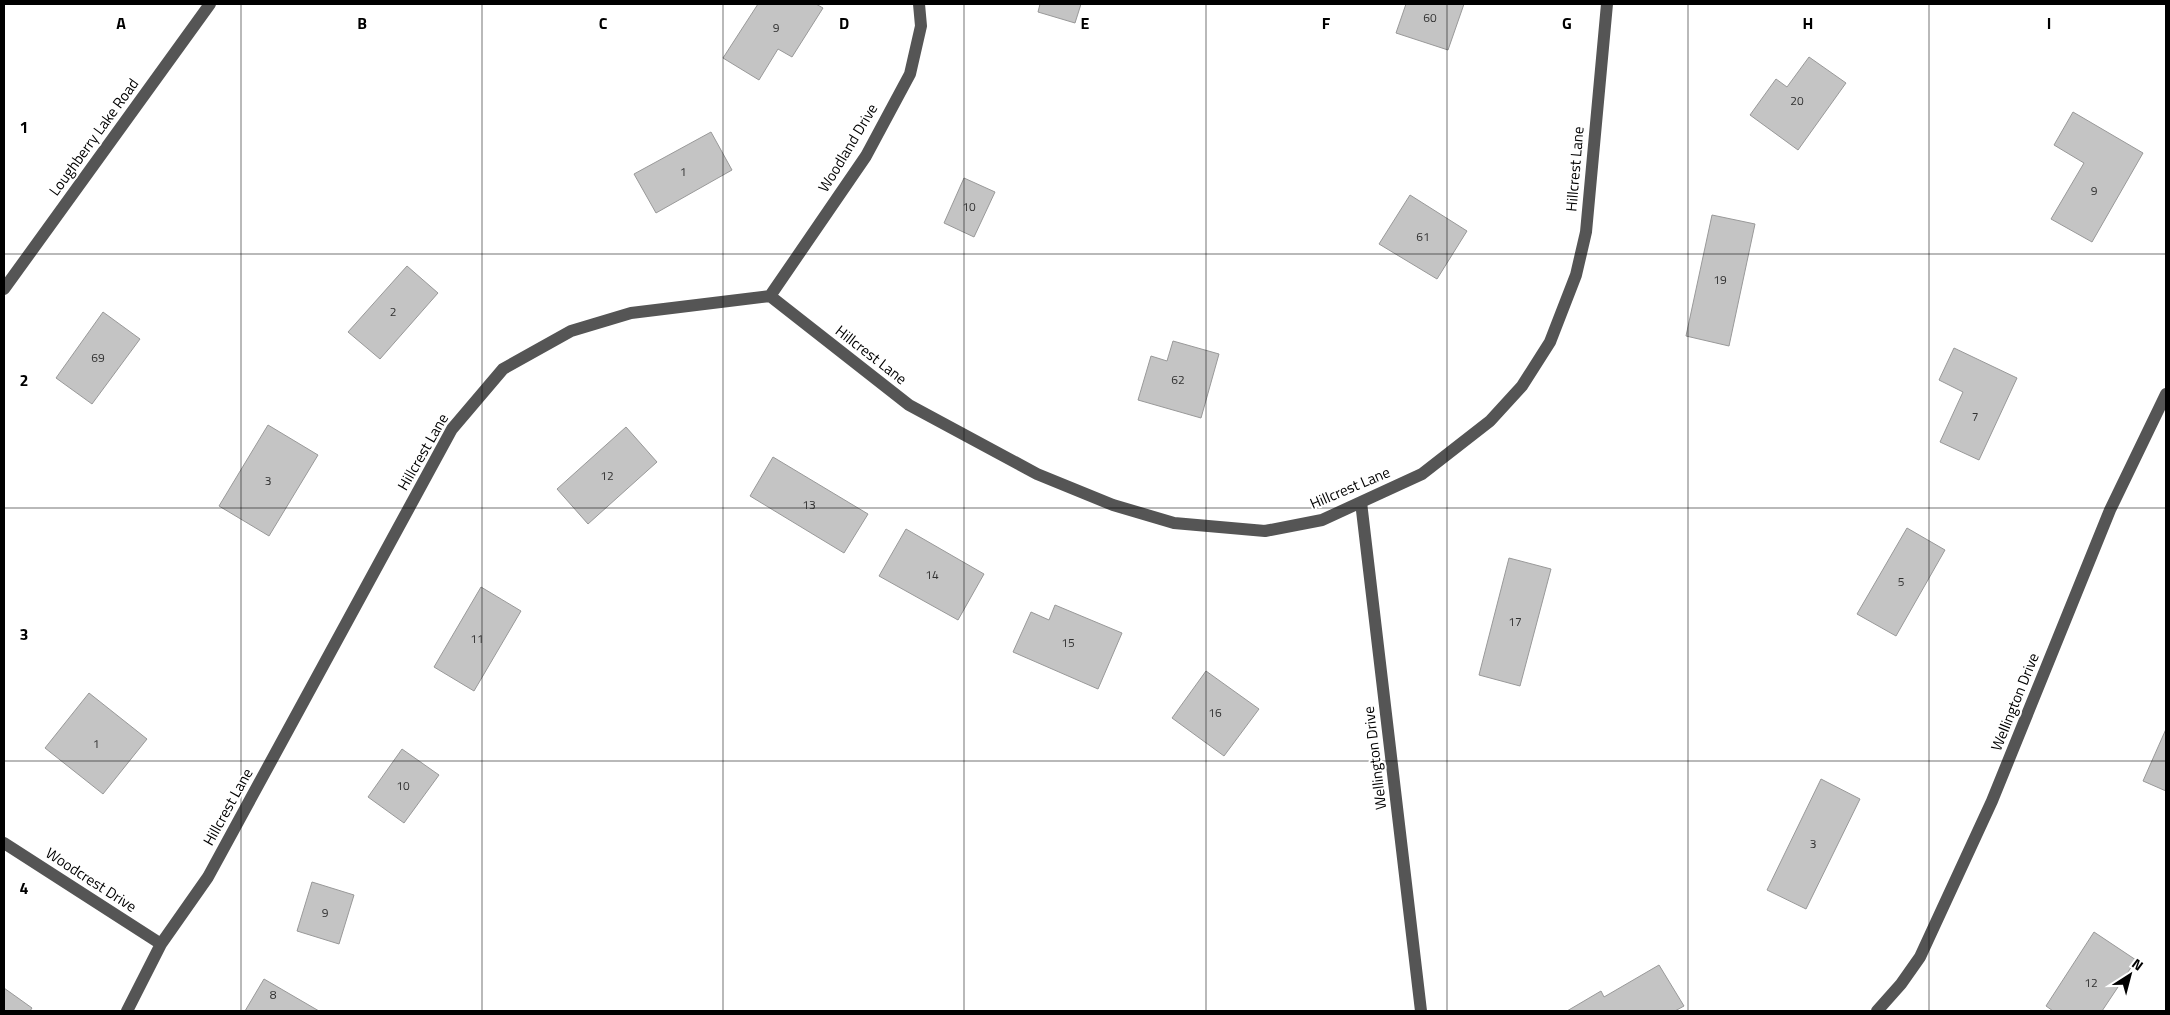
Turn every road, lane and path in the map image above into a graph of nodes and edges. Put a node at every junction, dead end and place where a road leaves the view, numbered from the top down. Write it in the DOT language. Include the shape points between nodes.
graph roads {
  1 [pos="210,4"];
  2 [pos="919,4"];
  3 [pos="1607,4"];
  4 [pos="4,288"];
  5 [pos="770,296"];
  6 [pos="2166,394"];
  7 [pos="1361,502"];
  8 [pos="4,844"];
  9 [pos="161,944"];
  10 [pos="127,1011"];
  11 [pos="1422,1011"];
  12 [pos="1877,1011"];
  1 -- 4 [label="street, Loughberry Lake Road"];
  2 -- 5 [label="street, Woodland Drive" via="921,26 910,74 866,156"];
  3 -- 7 [label="street, Hillcrest Lane" via="1586,232 1576,275 1550,342 1522,386 1490,420 1422,474"];
  5 -- 7 [label="street, Hillcrest Lane" via="909,405 1037,474 1112,505 1174,524 1266,531 1322,520"];
  5 -- 9 [label="street, Hillcrest Lane" via="631,313 571,331 503,369 452,429 208,877"];
  6 -- 12 [label="street, Wellington Drive" via="2110,510 1992,801 1924,949 1901,984"];
  7 -- 11 [label="street, Wellington Drive"];
  8 -- 9 [label="street, Woodcrest Drive"];
  9 -- 10 [label="street, Hillcrest Lane"];
}
